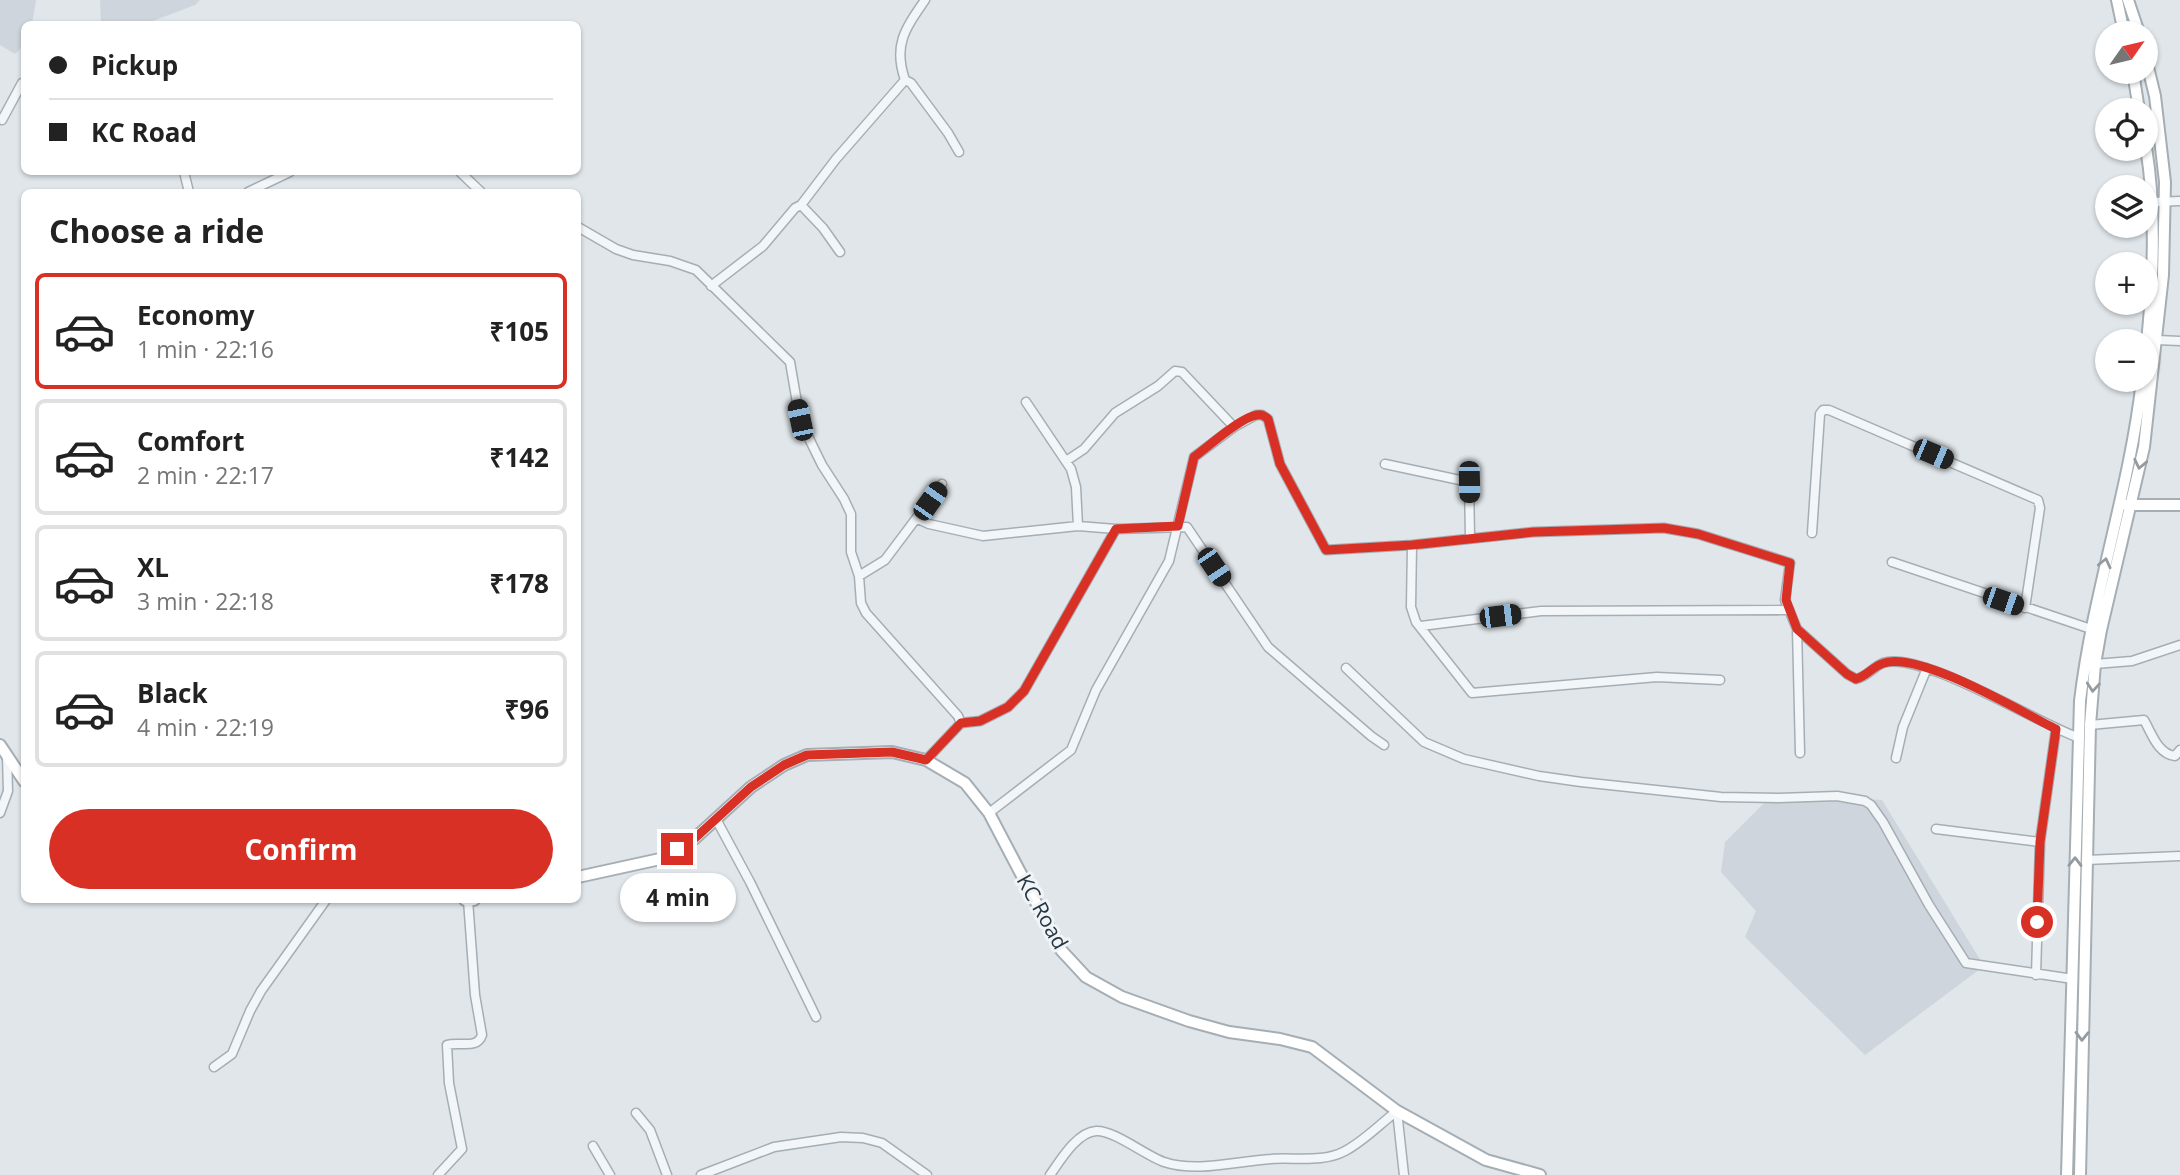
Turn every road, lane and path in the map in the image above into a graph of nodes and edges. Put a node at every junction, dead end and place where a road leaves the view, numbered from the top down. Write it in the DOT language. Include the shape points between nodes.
graph roads {
  1 [pos="925,0"];
  2 [pos="2117,0"];
  3 [pos="2128,0"];
  4 [pos="2121,21"];
  5 [pos="2135,21"];
  6 [pos="905,80"];
  7 [pos="2152,84"];
  8 [pos="21,85"];
  9 [pos="1,122"];
  10 [pos="959,152"];
  11 [pos="284,175"];
  12 [pos="463,175"];
  13 [pos="254,189"];
  14 [pos="478,189"];
  15 [pos="2180,201"];
  16 [pos="2158,202"];
  17 [pos="2166,202"];
  18 [pos="801,205"];
  19 [pos="581,229"];
  20 [pos="2152,238"];
  21 [pos="840,252"];
  22 [pos="711,286"];
  23 [pos="2148,329"];
  24 [pos="2158,329"];
  25 [pos="2158,340"];
  26 [pos="2180,341"];
  27 [pos="2140,392"];
  28 [pos="2151,392"];
  29 [pos="1026,402"];
  30 [pos="1234,427"];
  31 [pos="1066,461"];
  32 [pos="1385,464"];
  33 [pos="942,484"];
  34 [pos="2120,504"];
  35 [pos="2180,505"];
  36 [pos="2132,506"];
  37 [pos="918,519"];
  38 [pos="1078,526"];
  39 [pos="1178,526"];
  40 [pos="1116,529"];
  41 [pos="1812,533"];
  42 [pos="1470,537"];
  43 [pos="1412,545"];
  44 [pos="1892,562"];
  45 [pos="859,576"];
  46 [pos="2025,608"];
  47 [pos="1789,610"];
  48 [pos="1421,626"];
  49 [pos="1797,629"];
  50 [pos="2091,629"];
  51 [pos="2180,645"];
  52 [pos="2095,664"];
  53 [pos="1346,668"];
  54 [pos="1927,668"];
  55 [pos="1720,680"];
  56 [pos="961,723"];
  57 [pos="2090,725"];
  58 [pos="2056,729"];
  59 [pos="2077,737"];
  60 [pos="1384,745"];
  61 [pos="0,746"];
  62 [pos="2180,750"];
  63 [pos="1800,753"];
  64 [pos="6,757"];
  65 [pos="1896,758"];
  66 [pos="926,760"];
  67 [pos="2083,769"];
  68 [pos="21,776"];
  69 [pos="0,813"];
  70 [pos="989,813"];
  71 [pos="716,819"];
  72 [pos="1936,829"];
  73 [pos="2040,842"];
  74 [pos="2180,856"];
  75 [pos="2086,860"];
  76 [pos="581,876"];
  77 [pos="324,903"];
  78 [pos="469,903"];
  79 [pos="2079,949"];
  80 [pos="2036,975"];
  81 [pos="2073,979"];
  82 [pos="816,1017"];
  83 [pos="214,1067"];
  84 [pos="2076,1095"];
  85 [pos="1396,1111"];
  86 [pos="636,1113"];
  87 [pos="593,1146"];
  88 [pos="438,1175"];
  89 [pos="610,1175"];
  90 [pos="667,1175"];
  91 [pos="701,1175"];
  92 [pos="927,1175"];
  93 [pos="1050,1175"];
  94 [pos="1404,1175"];
  95 [pos="1541,1175"];
  96 [pos="2067,1175"];
  97 [pos="2080,1175"];
  1 -- 6 [label="street" via="900,44"];
  2 -- 4 [label="main road"];
  3 -- 5 [label="main road"];
  6 -- 10 [label="street"];
  6 -- 18 [label="street"];
  7 -- 17 [label="main road"];
  8 -- 9 [label="street"];
  11 -- 13 [label="street"];
  12 -- 14 [label="street"];
  15 -- 17 [label="street"];
  16 -- 17 [label="street"];
  17 -- 24 [label="main road"];
  18 -- 21 [label="street"];
  18 -- 22 [label="street" via="763,246"];
  19 -- 22 [label="street" via="616,249 696,270"];
  20 -- 23 [label="main road"];
  22 -- 45 [label="street" via="790,362 800,420 850,514 851,552"];
  25 -- 26 [label="street"];
  27 -- 34 [label="main road"];
  28 -- 36 [label="main road, one-way"];
  29 -- 31 [label="street"];
  30 -- 31 [label="street" via="1182,372 1175,371 1115,413 1084,449"];
  30 -- 39 [label="street" via="1194,457"];
  30 -- 43 [label="street" via="1256,415 1268,419 1280,464 1326,550"];
  31 -- 38 [label="street" via="1076,487"];
  32 -- 42 [label="street" via="1469,482"];
  33 -- 37 [label="street"];
  34 -- 36 [label="main road"];
  50 -- 34 [label="main road, one-way"];
  35 -- 36 [label="main road"];
  36 -- 52 [label="main road"];
  37 -- 38 [label="street" via="983,536"];
  37 -- 45 [label="street" via="885,560"];
  38 -- 40 [label="street"];
  39 -- 40 [label="street"];
  39 -- 60 [label="street" via="1187,527 1268,647"];
  39 -- 70 [label="street" via="1169,561 1096,690 1071,751"];
  40 -- 56 [label="street" via="1024,691 1008,707 980,721"];
  41 -- 46 [label="street" via="1820,414 1829,410 2036,497 2040,508"];
  42 -- 43 [label="street"];
  42 -- 47 [label="street" via="1664,528 1698,534 1790,563"];
  43 -- 48 [label="street" via="1411,607"];
  44 -- 46 [label="street"];
  45 -- 56 [label="street" via="866,613"];
  46 -- 50 [label="street"];
  47 -- 48 [label="street" via="1541,611"];
  47 -- 49 [label="street"];
  48 -- 55 [label="street" via="1472,693 1657,677"];
  49 -- 54 [label="street" via="1856,679 1866,677 1882,663"];
  49 -- 63 [label="street"];
  50 -- 59 [label="main road"];
  51 -- 52 [label="street" via="2132,661"];
  52 -- 57 [label="main road, one-way"];
  53 -- 80 [label="street" via="1424,742 1464,759 1539,776 1721,797 1837,796 1865,801 1883,822 1966,963"];
  54 -- 58 [label="street"];
  54 -- 65 [label="street"];
  56 -- 66 [label="street"];
  57 -- 62 [label="street" via="2144,720 2161,750 2175,756"];
  57 -- 67 [label="main road"];
  58 -- 59 [label="street"];
  58 -- 73 [label="street"];
  59 -- 67 [label="main road"];
  61 -- 64 [label="main road"];
  64 -- 68 [label="main road"];
  64 -- 69 [label="street" via="8,791"];
  66 -- 70 [label="main road, KC Road" via="965,783"];
  66 -- 71 [label="main road, KC Road" via="892,752 807,755 751,787"];
  67 -- 75 [label="main road"];
  79 -- 67 [label="main road, one-way"];
  70 -- 85 [label="main road, KC Road" via="1061,950 1086,976 1122,997 1189,1021 1312,1046"];
  71 -- 76 [label="main road, KC Road" via="660,859"];
  71 -- 82 [label="street"];
  72 -- 73 [label="street"];
  73 -- 80 [label="street"];
  74 -- 75 [label="street"];
  75 -- 79 [label="main road"];
  77 -- 83 [label="street" via="261,991 232,1054"];
  78 -- 88 [label="street" via="482,1035 475,1044 447,1045 449,1083 463,1149"];
  79 -- 81 [label="main road"];
  79 -- 84 [label="main road, one-way"];
  80 -- 81 [label="street"];
  81 -- 84 [label="main road"];
  84 -- 96 [label="main road"];
  84 -- 97 [label="main road"];
  85 -- 93 [label="street" via="1345,1152 1308,1160 1273,1158 1180,1166 1096,1131 1080,1138"];
  85 -- 94 [label="street"];
  85 -- 95 [label="main road, KC Road" via="1486,1160"];
  86 -- 90 [label="street" via="650,1130"];
  87 -- 89 [label="street"];
  91 -- 92 [label="street" via="774,1147 841,1137 882,1143"];
}
